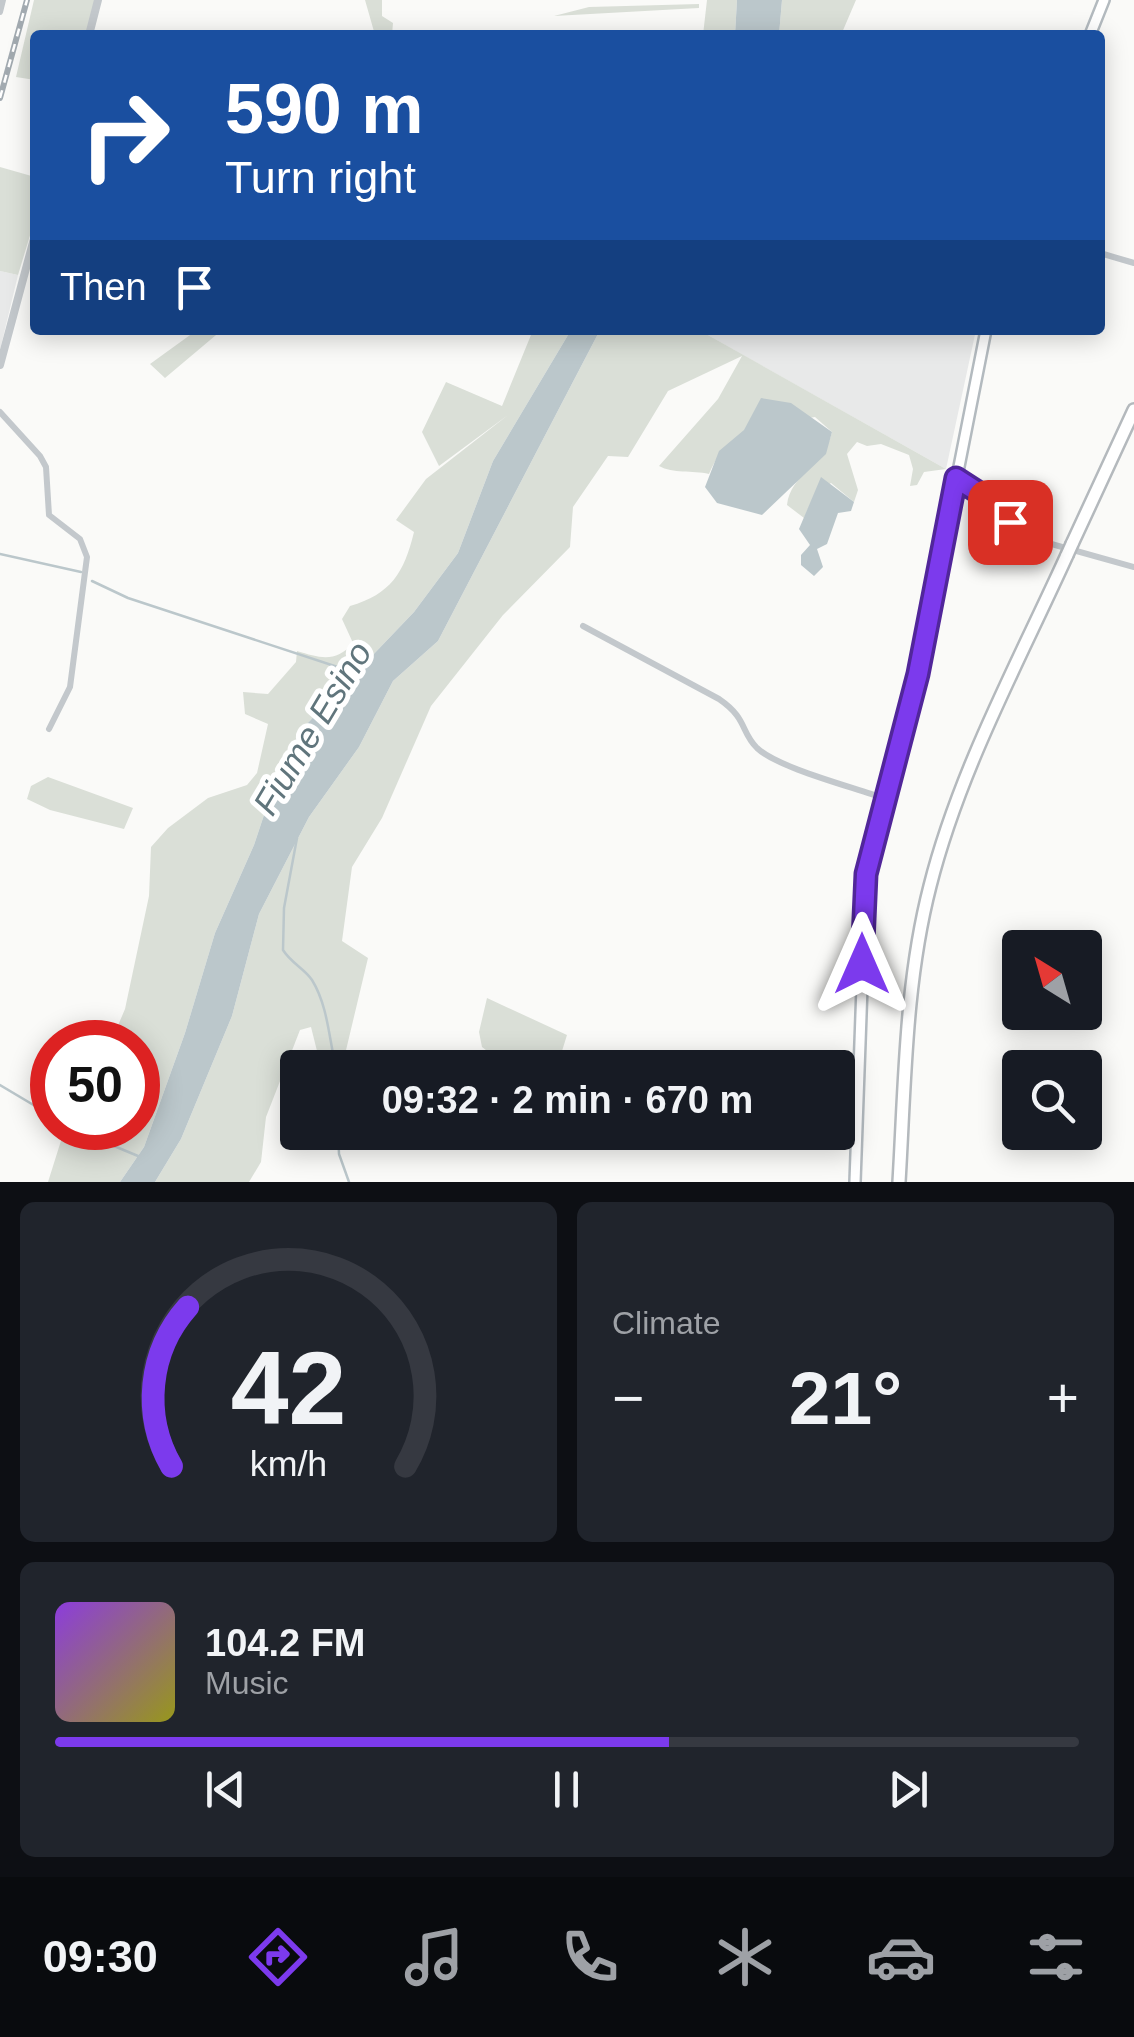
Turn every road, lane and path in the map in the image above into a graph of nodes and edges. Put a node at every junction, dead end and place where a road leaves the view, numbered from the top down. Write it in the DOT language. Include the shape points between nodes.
graph roads {
  1 [pos="3,0"];
  2 [pos="98,0"];
  3 [pos="1104,0"];
  4 [pos="0,12"];
  5 [pos="90,30"];
  6 [pos="1092,30"];
  7 [pos="30,254"];
  8 [pos="1105,255"];
  9 [pos="1134,264"];
  10 [pos="985,335"];
  11 [pos="0,365"];
  12 [pos="1134,410"];
  13 [pos="0,412"];
  14 [pos="1134,425"];
  15 [pos="956,478"];
  16 [pos="1073,550"];
  17 [pos="1134,567"];
  18 [pos="583,626"];
  19 [pos="49,728"];
  20 [pos="883,798"];
  21 [pos="856,1182"];
  22 [pos="902,1182"];
  1 -- 4 [label="street"];
  2 -- 5 [label="street"];
  3 -- 6 [label="main road"];
  7 -- 11 [label="street"];
  8 -- 9 [label="street"];
  10 -- 15 [label="main road"];
  12 -- 16 [label="highway"];
  13 -- 19 [label="street" via="40,456 49,515 80,539 87,558 70,686"];
  14 -- 16 [label="highway"];
  15 -- 17 [label="street" via="1030,538"];
  15 -- 20 [label="main road" via="918,674"];
  16 -- 22 [label="highway" via="952,816 930,888 907,1028"];
  18 -- 20 [label="street" via="739,712 754,746 773,759"];
  20 -- 21 [label="main road" via="861,908"];
}
